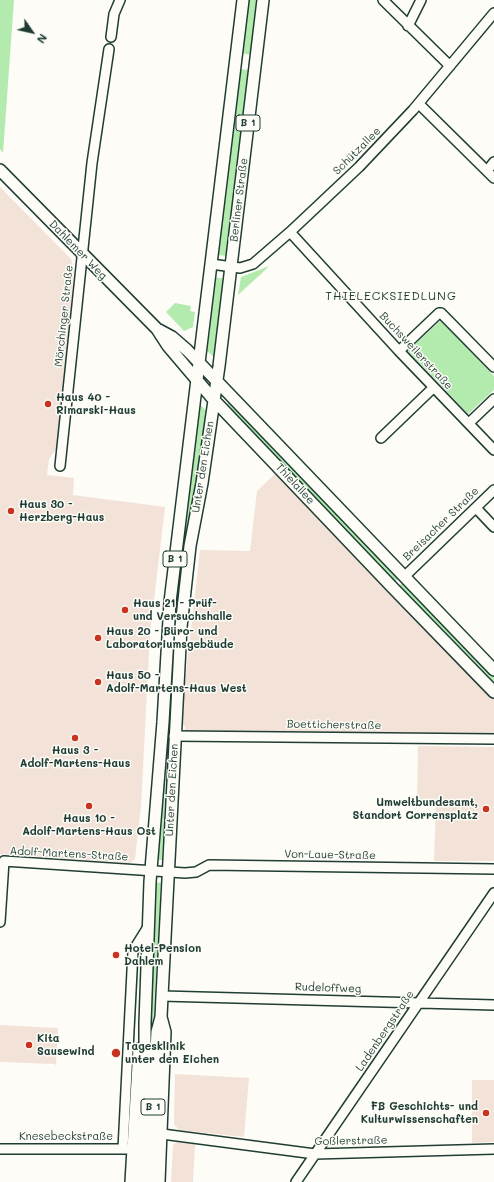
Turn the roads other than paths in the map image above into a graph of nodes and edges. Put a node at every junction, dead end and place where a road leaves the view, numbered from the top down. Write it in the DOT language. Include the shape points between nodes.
graph roads {
  1 [pos="120,0"];
  2 [pos="243,0"];
  3 [pos="263,0"];
  4 [pos="383,0"];
  5 [pos="421,0"];
  6 [pos="494,13"];
  7 [pos="408,26"];
  8 [pos="111,37"];
  9 [pos="109,49"];
  10 [pos="450,66"];
  11 [pos="419,104"];
  12 [pos="494,162"];
  13 [pos="0,170"];
  14 [pos="487,171"];
  15 [pos="494,178"];
  16 [pos="290,232"];
  17 [pos="82,254"];
  18 [pos="211,264"];
  19 [pos="231,267"];
  20 [pos="156,329"];
  21 [pos="399,351"];
  22 [pos="199,364"];
  23 [pos="494,367"];
  24 [pos="197,380"];
  25 [pos="216,382"];
  26 [pos="433,388"];
  27 [pos="213,399"];
  28 [pos="494,399"];
  29 [pos="469,423"];
  30 [pos="381,438"];
  31 [pos="494,450"];
  32 [pos="60,466"];
  33 [pos="494,490"];
  34 [pos="476,508"];
  35 [pos="494,527"];
  36 [pos="405,576"];
  37 [pos="393,588"];
  38 [pos="166,668"];
  39 [pos="179,668"];
  40 [pos="494,670"];
  41 [pos="494,692"];
  42 [pos="174,736"];
  43 [pos="494,739"];
  44 [pos="494,869"];
  45 [pos="151,870"];
  46 [pos="168,872"];
  47 [pos="494,893"];
  48 [pos="0,922"];
  49 [pos="149,926"];
  50 [pos="162,996"];
  51 [pos="419,1003"];
  52 [pos="494,1005"];
  53 [pos="161,1017"];
  54 [pos="145,1022"];
  55 [pos="162,1134"];
  56 [pos="0,1149"];
  57 [pos="128,1149"];
  58 [pos="494,1149"];
  59 [pos="316,1154"];
  60 [pos="131,1182"];
  61 [pos="140,1182"];
  62 [pos="149,1182"];
  63 [pos="159,1182"];
  64 [pos="296,1182"];
  1 -- 8 [label="street" via="114,14"];
  2 -- 18 [label="main road, Berliner Straße / B 1"];
  3 -- 19 [label="main road, Berliner Straße / B 1"];
  4 -- 7 [label="street"];
  5 -- 7 [label="street"];
  6 -- 10 [label="street, Schützallee"];
  7 -- 10 [label="street"];
  9 -- 17 [label="street, Mörchinger Straße"];
  10 -- 11 [label="street, Schützallee"];
  11 -- 14 [label="street"];
  11 -- 16 [label="street, Schützallee" via="359,167"];
  12 -- 14 [label="street"];
  13 -- 17 [label="main road, Dahlemer Weg"];
  14 -- 15 [label="street"];
  16 -- 19 [label="street, Schützallee" via="253,264 240,268"];
  16 -- 21 [label="street, Buchsweilerstraße"];
  17 -- 20 [label="main road, Dahlemer Weg"];
  17 -- 32 [label="street, Mörchinger Straße"];
  18 -- 19 [label="street, Schützallee"];
  18 -- 22 [label="main road, Berliner Straße / B 1"];
  19 -- 25 [label="main road, Berliner Straße / B 1"];
  20 -- 22 [label="main road, Dahlemer Weg" via="172,337"];
  20 -- 24 [label="main road, Dahlemer Weg"];
  21 -- 23 [label="street" via="441,313"];
  21 -- 26 [label="street, Buchsweilerstraße"];
  22 -- 24 [label="main road, Berliner Straße / B 1"];
  22 -- 25 [label="main road, Dahlemer Weg"];
  24 -- 27 [label="main road, Thielallee"];
  24 -- 38 [label="main road, Unter den Eichen / B 1" via="170,602"];
  25 -- 27 [label="main road, Berliner Straße / B 1"];
  25 -- 36 [label="main road, Thielallee"];
  26 -- 29 [label="street, Buchsweilerstraße"];
  26 -- 30 [label="street"];
  27 -- 37 [label="main road, Thielallee"];
  27 -- 39 [label="main road, Unter den Eichen / B 1" via="190,546"];
  28 -- 29 [label="street"];
  29 -- 31 [label="street, Buchsweilerstraße"];
  33 -- 34 [label="street, Breisacher Straße"];
  34 -- 35 [label="street"];
  34 -- 36 [label="street, Breisacher Straße"];
  36 -- 37 [label="main road"];
  36 -- 40 [label="main road, Thielallee"];
  37 -- 41 [label="main road, Thielallee"];
  38 -- 39 [label="main road"];
  38 -- 45 [label="main road, Unter den Eichen / B 1"];
  39 -- 42 [label="main road, Unter den Eichen / B 1"];
  42 -- 43 [label="street, Boetticherstraße"];
  42 -- 46 [label="main road, Unter den Eichen / B 1"];
  44 -- 46 [label="street, Von-Laue-Straße" via="209,865 196,872"];
  45 -- 46 [label="street, Adolf-Martens-Straße"];
  45 -- 48 [label="street, Adolf-Martens-Straße" via="4,861"];
  45 -- 49 [label="main road, Unter den Eichen / B 1"];
  46 -- 50 [label="main road, Unter den Eichen / B 1"];
  47 -- 51 [label="street, Ladenbergstraße"];
  49 -- 54 [label="main road, Unter den Eichen / B 1"];
  49 -- 57 [label="street" via="133,951"];
  50 -- 51 [label="street, Rudeloffweg"];
  50 -- 53 [label="main road, Unter den Eichen / B 1"];
  51 -- 52 [label="street, Rudeloffweg"];
  51 -- 59 [label="street, Ladenbergstraße"];
  53 -- 55 [label="main road" via="165,1032"];
  53 -- 62 [label="main road, Unter den Eichen / B 1" via="157,1032"];
  54 -- 57 [label="main road" via="139,1048"];
  54 -- 61 [label="main road, Unter den Eichen / B 1"];
  55 -- 59 [label="street, Goßlerstraße"];
  55 -- 63 [label="main road"];
  56 -- 57 [label="street, Knesebeckstraße"];
  57 -- 60 [label="main road"];
  58 -- 59 [label="street, Goßlerstraße"];
  59 -- 64 [label="street, Ladenbergstraße"];
}
